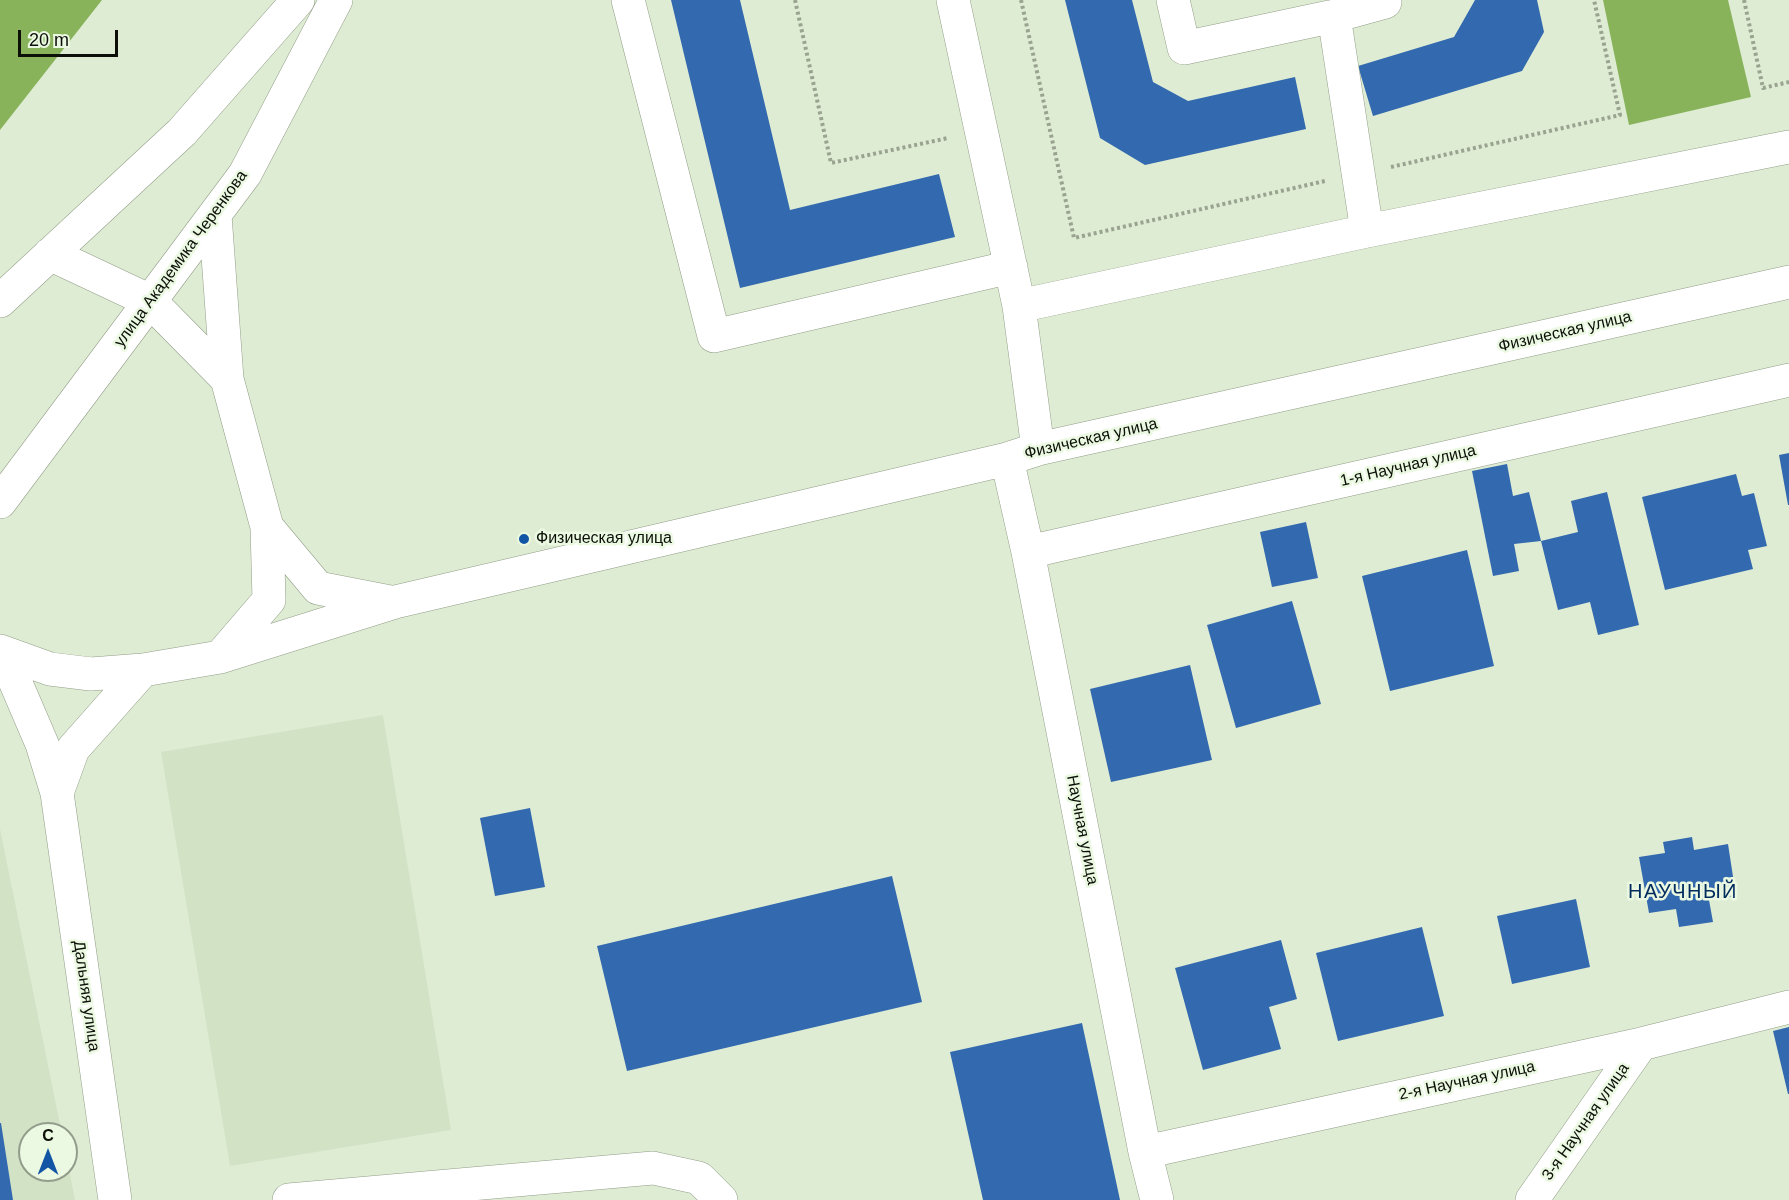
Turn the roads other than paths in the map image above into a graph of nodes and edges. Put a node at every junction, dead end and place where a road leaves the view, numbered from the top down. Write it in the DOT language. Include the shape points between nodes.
graph roads {
  1 [pos="298,0"];
  2 [pos="336,0"];
  3 [pos="628,0"];
  4 [pos="953,0"];
  5 [pos="1173,0"];
  6 [pos="1384,0"];
  7 [pos="1334,16"];
  8 [pos="1789,147"];
  9 [pos="215,215"];
  10 [pos="1367,231"];
  11 [pos="50,254"];
  12 [pos="1011,267"];
  13 [pos="1789,282"];
  14 [pos="0,301"];
  15 [pos="150,301"];
  16 [pos="1019,306"];
  17 [pos="227,380"];
  18 [pos="1789,380"];
  19 [pos="1038,449"];
  20 [pos="1007,459"];
  21 [pos="0,502"];
  22 [pos="267,527"];
  23 [pos="1028,552"];
  24 [pos="395,603"];
  25 [pos="1,652"];
  26 [pos="220,657"];
  27 [pos="142,670"];
  28 [pos="57,793"];
  29 [pos="1789,1007"];
  30 [pos="1641,1044"];
  31 [pos="1145,1152"];
  32 [pos="115,1200"];
  33 [pos="290,1200"];
  34 [pos="721,1200"];
  35 [pos="1157,1200"];
  36 [pos="1532,1200"];
  1 -- 11 [label="street" via="182,132"];
  2 -- 9 [label="street, улица Академика Черенкова" via="245,174"];
  3 -- 12 [label="street" via="714,336"];
  4 -- 12 [label="street"];
  5 -- 7 [label="street" via="1184,48"];
  6 -- 7 [label="street"];
  7 -- 10 [label="street"];
  8 -- 10 [label="street"];
  9 -- 15 [label="street, улица Академика Черенкова"];
  9 -- 17 [label="street, Физическая улица"];
  10 -- 16 [label="street"];
  11 -- 14 [label="street"];
  11 -- 15 [label="street, Физическая улица"];
  12 -- 16 [label="street"];
  13 -- 19 [label="street, Физическая улица"];
  15 -- 17 [label="street, Физическая улица"];
  15 -- 21 [label="street, улица Академика Черенкова"];
  16 -- 19 [label="street"];
  17 -- 22 [label="street, Физическая улица"];
  18 -- 23 [label="street, 1-я Научная улица"];
  19 -- 20 [label="street, Физическая улица"];
  20 -- 23 [label="street, Научная улица"];
  20 -- 24 [label="street, Физическая улица"];
  22 -- 24 [label="street, Физическая улица" via="318,588"];
  22 -- 26 [label="street, Физическая улица" via="269,600"];
  23 -- 31 [label="street, Научная улица"];
  24 -- 26 [label="street, Физическая улица"];
  25 -- 27 [label="street, Физическая улица" via="50,669 92,674"];
  25 -- 28 [label="street, Дальняя улица" via="42,744"];
  26 -- 27 [label="street, Физическая улица"];
  27 -- 28 [label="street, Дальняя улица" via="73,749"];
  28 -- 32 [label="street, Дальняя улица"];
  29 -- 30 [label="street, 2-я Научная улица"];
  30 -- 31 [label="street, 2-я Научная улица"];
  30 -- 36 [label="street, 3-я Научная улица"];
  31 -- 35 [label="street, Научная улица"];
  33 -- 34 [label="street" via="653,1168 699,1178"];
}
